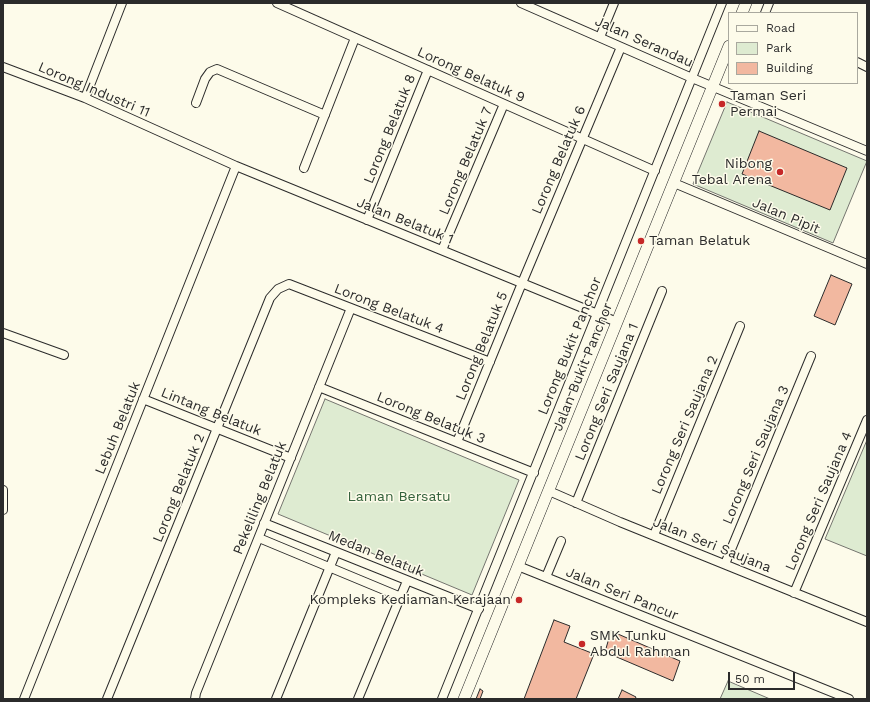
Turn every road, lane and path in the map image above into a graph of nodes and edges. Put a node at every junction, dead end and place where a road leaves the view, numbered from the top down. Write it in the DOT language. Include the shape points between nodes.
graph roads {
  1 [pos="122,3"];
  2 [pos="277,3"];
  3 [pos="521,3"];
  4 [pos="614,3"];
  5 [pos="722,3"];
  6 [pos="600,37"];
  7 [pos="355,38"];
  8 [pos="621,47"];
  9 [pos="728,48"];
  10 [pos="858,62"];
  11 [pos="3,67"];
  12 [pos="867,67"];
  13 [pos="428,70"];
  14 [pos="692,78"];
  15 [pos="713,86"];
  16 [pos="85,98"];
  17 [pos="196,103"];
  18 [pos="504,104"];
  19 [pos="325,115"];
  20 [pos="582,139"];
  21 [pos="183,143"];
  22 [pos="867,151"];
  23 [pos="236,166"];
  24 [pos="304,168"];
  25 [pos="655,171"];
  26 [pos="674,183"];
  27 [pos="367,220"];
  28 [pos="442,250"];
  29 [pos="867,264"];
  30 [pos="522,283"];
  31 [pos="278,289"];
  32 [pos="662,291"];
  33 [pos="351,308"];
  34 [pos="597,314"];
  35 [pos="617,322"];
  36 [pos="740,326"];
  37 [pos="3,333"];
  38 [pos="64,355"];
  39 [pos="811,356"];
  40 [pos="490,362"];
  41 [pos="319,387"];
  42 [pos="143,399"];
  43 [pos="867,420"];
  44 [pos="217,429"];
  45 [pos="457,442"];
  46 [pos="291,458"];
  47 [pos="534,472"];
  48 [pos="3,490"];
  49 [pos="549,491"];
  50 [pos="576,503"];
  51 [pos="3,510"];
  52 [pos="264,523"];
  53 [pos="654,535"];
  54 [pos="258,538"];
  55 [pos="561,541"];
  56 [pos="336,552"];
  57 [pos="725,564"];
  58 [pos="518,566"];
  59 [pos="330,567"];
  60 [pos="546,577"];
  61 [pos="407,581"];
  62 [pos="794,592"];
  63 [pos="401,597"];
  64 [pos="478,609"];
  65 [pos="867,622"];
  66 [pos="24,699"];
  67 [pos="107,699"];
  68 [pos="195,699"];
  69 [pos="276,699"];
  70 [pos="358,699"];
  71 [pos="442,699"];
  72 [pos="464,699"];
  73 [pos="849,699"];
  1 -- 16 [label="street"];
  2 -- 7 [label="street, Lorong Belatuk 9"];
  3 -- 6 [label="street, Jalan Serandau"];
  4 -- 6 [label="street"];
  5 -- 14 [label="street, Lorong Bukit Panchor"];
  6 -- 8 [label="street, Jalan Serandau"];
  7 -- 13 [label="street, Lorong Belatuk 9"];
  7 -- 19 [label="street"];
  8 -- 14 [label="street, Jalan Serandau"];
  8 -- 20 [label="street, Lorong Belatuk 6"];
  9 -- 15 [label="main road, Jalan Bukit Panchor"];
  10 -- 12 [label="street"];
  11 -- 16 [label="street, Lorong Industri 11"];
  13 -- 18 [label="street, Lorong Belatuk 9"];
  13 -- 27 [label="street, Lorong Belatuk 8"];
  14 -- 15 [label="street, Jalan Serandau"];
  14 -- 25 [label="street, Lorong Bukit Panchor"];
  15 -- 22 [label="street, Jalan Serandau"];
  15 -- 26 [label="main road, Jalan Bukit Panchor"];
  16 -- 21 [label="street, Lorong Industri 11"];
  17 -- 19 [label="street" via="205,79 210,72 217,69"];
  18 -- 20 [label="street, Lorong Belatuk 9"];
  18 -- 28 [label="street, Lorong Belatuk 7"];
  19 -- 24 [label="street"];
  20 -- 25 [label="street, Lorong Belatuk 9"];
  20 -- 30 [label="street, Lorong Belatuk 6"];
  21 -- 23 [label="street, Jalan Belatuk 1"];
  23 -- 27 [label="street, Jalan Belatuk 1"];
  23 -- 42 [label="street, Lebuh Belatuk"];
  25 -- 34 [label="street, Lorong Bukit Panchor"];
  26 -- 29 [label="street, Jalan Pipit"];
  26 -- 35 [label="main road, Jalan Bukit Panchor"];
  27 -- 28 [label="street, Jalan Belatuk 1"];
  28 -- 30 [label="street, Jalan Belatuk 1"];
  30 -- 34 [label="street, Jalan Belatuk 1"];
  30 -- 40 [label="street, Lorong Belatuk 5"];
  31 -- 33 [label="street, Lorong Belatuk 4" via="289,284"];
  31 -- 44 [label="street, Lorong Belatuk 2" via="270,298"];
  32 -- 50 [label="street, Lorong Seri Saujana 1"];
  33 -- 40 [label="street, Lorong Belatuk 4"];
  33 -- 41 [label="street, Pekeliling Belatuk"];
  34 -- 35 [label="street, Jalan Belatuk 1"];
  34 -- 47 [label="street, Lorong Bukit Panchor"];
  35 -- 49 [label="main road, Jalan Bukit Panchor"];
  36 -- 53 [label="street, Lorong Seri Saujana 2"];
  37 -- 38 [label="street"];
  39 -- 57 [label="street, Lorong Seri Saujana 3"];
  40 -- 45 [label="street, Lorong Belatuk 5"];
  41 -- 45 [label="street, Lorong Belatuk 3"];
  41 -- 46 [label="street, Pekeliling Belatuk"];
  42 -- 44 [label="street, Lintang Belatuk"];
  42 -- 66 [label="street, Lebuh Belatuk"];
  43 -- 62 [label="street, Lorong Seri Saujana 4"];
  44 -- 46 [label="street, Lintang Belatuk"];
  44 -- 67 [label="street, Lorong Belatuk 2"];
  45 -- 47 [label="street, Lorong Belatuk 3"];
  46 -- 52 [label="street, Pekeliling Belatuk"];
  47 -- 64 [label="street, Lorong Bukit Panchor"];
  48 -- 51 [label="street"];
  49 -- 50 [label="street, Jalan Seri Saujana"];
  49 -- 58 [label="main road, Jalan Bukit Panchor"];
  50 -- 53 [label="street, Jalan Seri Saujana"];
  52 -- 54 [label="street, Pekeliling Belatuk"];
  52 -- 56 [label="street, Medan Belatuk"];
  53 -- 57 [label="street, Jalan Seri Saujana"];
  54 -- 59 [label="street"];
  54 -- 68 [label="street, Pekeliling Belatuk"];
  55 -- 60 [label="street"];
  56 -- 59 [label="street"];
  56 -- 61 [label="street, Medan Belatuk"];
  57 -- 62 [label="street, Jalan Seri Saujana"];
  58 -- 60 [label="street, Jalan Seri Pancur"];
  58 -- 72 [label="main road, Jalan Bukit Panchor"];
  59 -- 63 [label="street"];
  59 -- 69 [label="street"];
  60 -- 73 [label="street, Jalan Seri Pancur"];
  61 -- 63 [label="street"];
  61 -- 64 [label="street, Medan Belatuk"];
  62 -- 65 [label="street, Jalan Seri Saujana"];
  63 -- 70 [label="street"];
  64 -- 71 [label="street, Lorong Bukit Panchor"];
}
